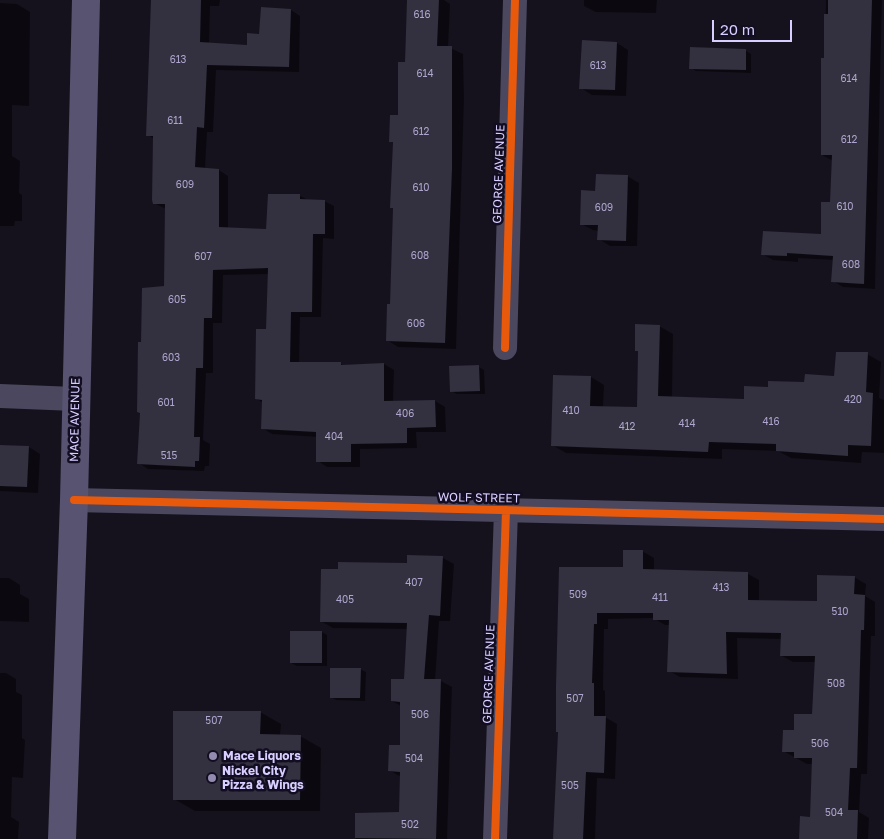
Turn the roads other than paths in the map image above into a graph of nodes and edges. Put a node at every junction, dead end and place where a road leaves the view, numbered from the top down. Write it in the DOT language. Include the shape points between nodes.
graph roads {
  1 [pos="86,0"];
  2 [pos="515,0"];
  3 [pos="505,348"];
  4 [pos="0,396"];
  5 [pos="75,399"];
  6 [pos="74,500"];
  7 [pos="506,510"];
  8 [pos="884,519"];
  9 [pos="62,839"];
  10 [pos="495,839"];
  1 -- 5 [label="main road, MACE AVENUE"];
  2 -- 3 [label="street, GEORGE AVENUE"];
  4 -- 5 [label="street"];
  5 -- 6 [label="main road, MACE AVENUE"];
  6 -- 7 [label="street, WOLF STREET"];
  6 -- 9 [label="main road, MACE AVENUE"];
  7 -- 8 [label="street, WOLF STREET"];
  7 -- 10 [label="street, GEORGE AVENUE"];
}
